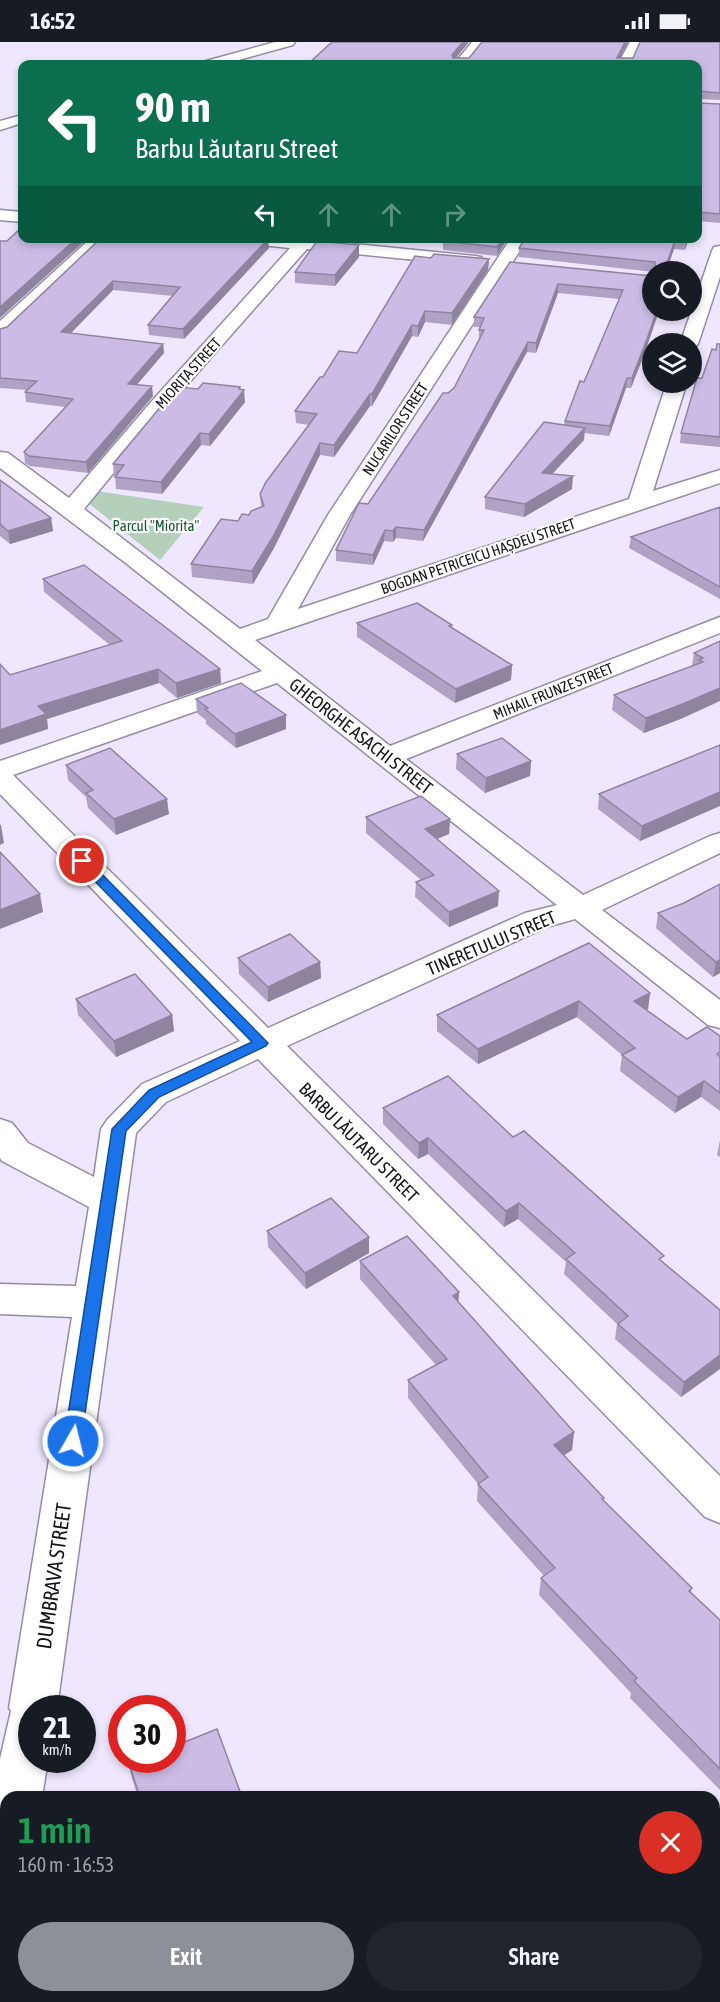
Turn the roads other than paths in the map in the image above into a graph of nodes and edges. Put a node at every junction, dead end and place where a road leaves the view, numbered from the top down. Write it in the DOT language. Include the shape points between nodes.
graph roads {
  1 [pos="289,42"];
  2 [pos="479,42"];
  3 [pos="636,42"];
  4 [pos="225,60"];
  5 [pos="463,60"];
  6 [pos="626,60"];
  7 [pos="18,120"];
  8 [pos="0,126"];
  9 [pos="0,215"];
  10 [pos="18,217"];
  11 [pos="96,243"];
  12 [pos="304,243"];
  13 [pos="323,243"];
  14 [pos="517,243"];
  15 [pos="720,251"];
  16 [pos="503,264"];
  17 [pos="526,266"];
  18 [pos="706,283"];
  19 [pos="0,331"];
  20 [pos="692,333"];
  21 [pos="674,393"];
  22 [pos="0,458"];
  23 [pos="720,476"];
  24 [pos="639,502"];
  25 [pos="72,509"];
  26 [pos="278,624"];
  27 [pos="720,624"];
  28 [pos="237,638"];
  29 [pos="280,673"];
  30 [pos="387,757"];
  31 [pos="0,770"];
  32 [pos="0,778"];
  33 [pos="720,842"];
  34 [pos="581,908"];
  35 [pos="720,1017"];
  36 [pos="261,1043"];
  37 [pos="0,1132"];
  38 [pos="108,1200"];
  39 [pos="0,1299"];
  40 [pos="93,1302"];
  41 [pos="720,1504"];
  42 [pos="35,1695"];
  43 [pos="22,1773"];
  44 [pos="18,1791"];
  1 -- 4 [label="street"];
  2 -- 5 [label="street"];
  3 -- 6 [label="street"];
  7 -- 8 [label="street"];
  9 -- 10 [label="street"];
  11 -- 19 [label="street"];
  12 -- 25 [label="street, MIORIȚA STREET"];
  13 -- 16 [label="street"];
  14 -- 16 [label="street, NUCARILOR STREET"];
  15 -- 18 [label="street"];
  16 -- 17 [label="street"];
  16 -- 26 [label="street, NUCARILOR STREET" via="339,515"];
  18 -- 20 [label="street"];
  21 -- 24 [label="street"];
  22 -- 25 [label="street, GHEORGHE ASACHI STREET"];
  23 -- 24 [label="street, BOGDAN PETRICEICU HAȘDEU STREET"];
  24 -- 26 [label="street, BOGDAN PETRICEICU HAȘDEU STREET"];
  25 -- 28 [label="street, GHEORGHE ASACHI STREET"];
  26 -- 28 [label="street, BOGDAN PETRICEICU HAȘDEU STREET"];
  27 -- 30 [label="street, MIHAIL FRUNZE STREET"];
  28 -- 29 [label="street, GHEORGHE ASACHI STREET"];
  29 -- 30 [label="street, GHEORGHE ASACHI STREET"];
  29 -- 31 [label="street"];
  30 -- 34 [label="street, GHEORGHE ASACHI STREET"];
  32 -- 36 [label="street, BARBU LĂUTARU STREET"];
  33 -- 34 [label="street, TINERETULUI STREET"];
  34 -- 35 [label="street, GHEORGHE ASACHI STREET"];
  34 -- 36 [label="street, TINERETULUI STREET" via="536,920"];
  36 -- 38 [label="street, DUMBRAVA STREET" via="154,1093 119,1129"];
  36 -- 41 [label="street, BARBU LĂUTARU STREET"];
  37 -- 38 [label="street" via="15,1152"];
  38 -- 40 [label="street, DUMBRAVA STREET"];
  39 -- 40 [label="street"];
  40 -- 42 [label="street, DUMBRAVA STREET"];
  43 -- 44 [label="street"];
}
